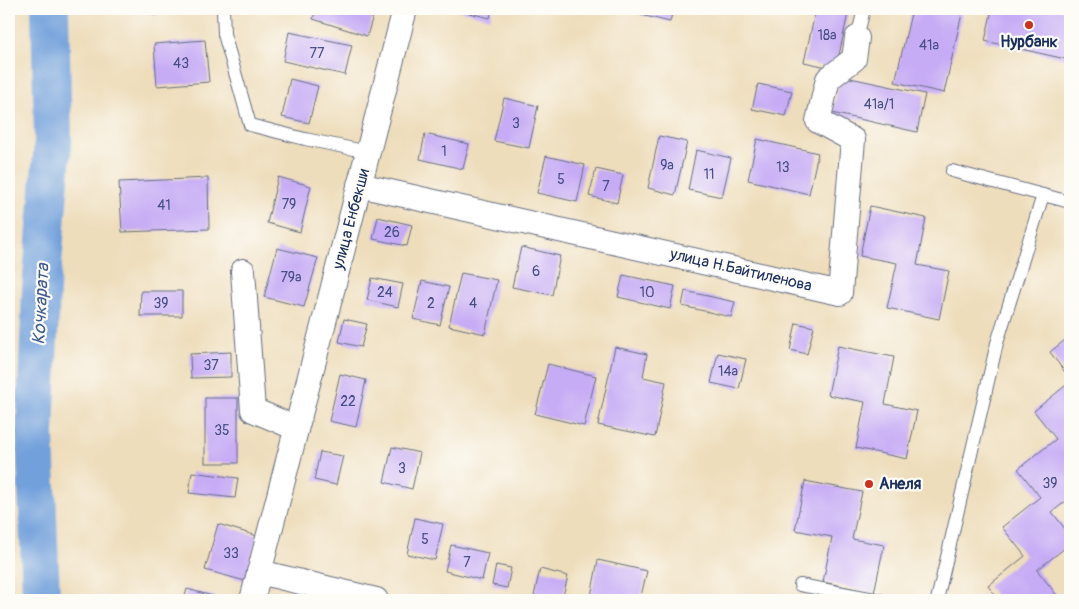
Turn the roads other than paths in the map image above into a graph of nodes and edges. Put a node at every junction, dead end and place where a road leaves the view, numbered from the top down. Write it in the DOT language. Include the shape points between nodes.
graph roads {
  1 [pos="223,9"];
  2 [pos="405,9"];
  3 [pos="864,9"];
  4 [pos="857,38"];
  5 [pos="368,152"];
  6 [pos="952,171"];
  7 [pos="359,184"];
  8 [pos="1043,195"];
  9 [pos="1070,202"];
  10 [pos="243,272"];
  11 [pos="296,428"];
  12 [pos="259,572"];
  13 [pos="800,585"];
  14 [pos="252,600"];
  15 [pos="376,600"];
  16 [pos="880,600"];
  17 [pos="937,600"];
  1 -- 5 [label="lane" via="224,34 250,125"];
  2 -- 5 [label="street, улица Енбекши"];
  3 -- 4 [label="lane"];
  4 -- 7 [label="street, улица Н.Байтиленова" via="854,59 828,79 818,121 853,140 840,293"];
  5 -- 7 [label="street, улица Енбекши"];
  6 -- 8 [label="lane"];
  7 -- 11 [label="street, улица Енбекши"];
  8 -- 9 [label="lane"];
  8 -- 17 [label="lane" via="997,343"];
  10 -- 11 [label="street" via="253,410"];
  11 -- 12 [label="street, улица Енбекши"];
  12 -- 14 [label="street, улица Енбекши"];
  12 -- 15 [label="street"];
  13 -- 16 [label="lane"];
}
